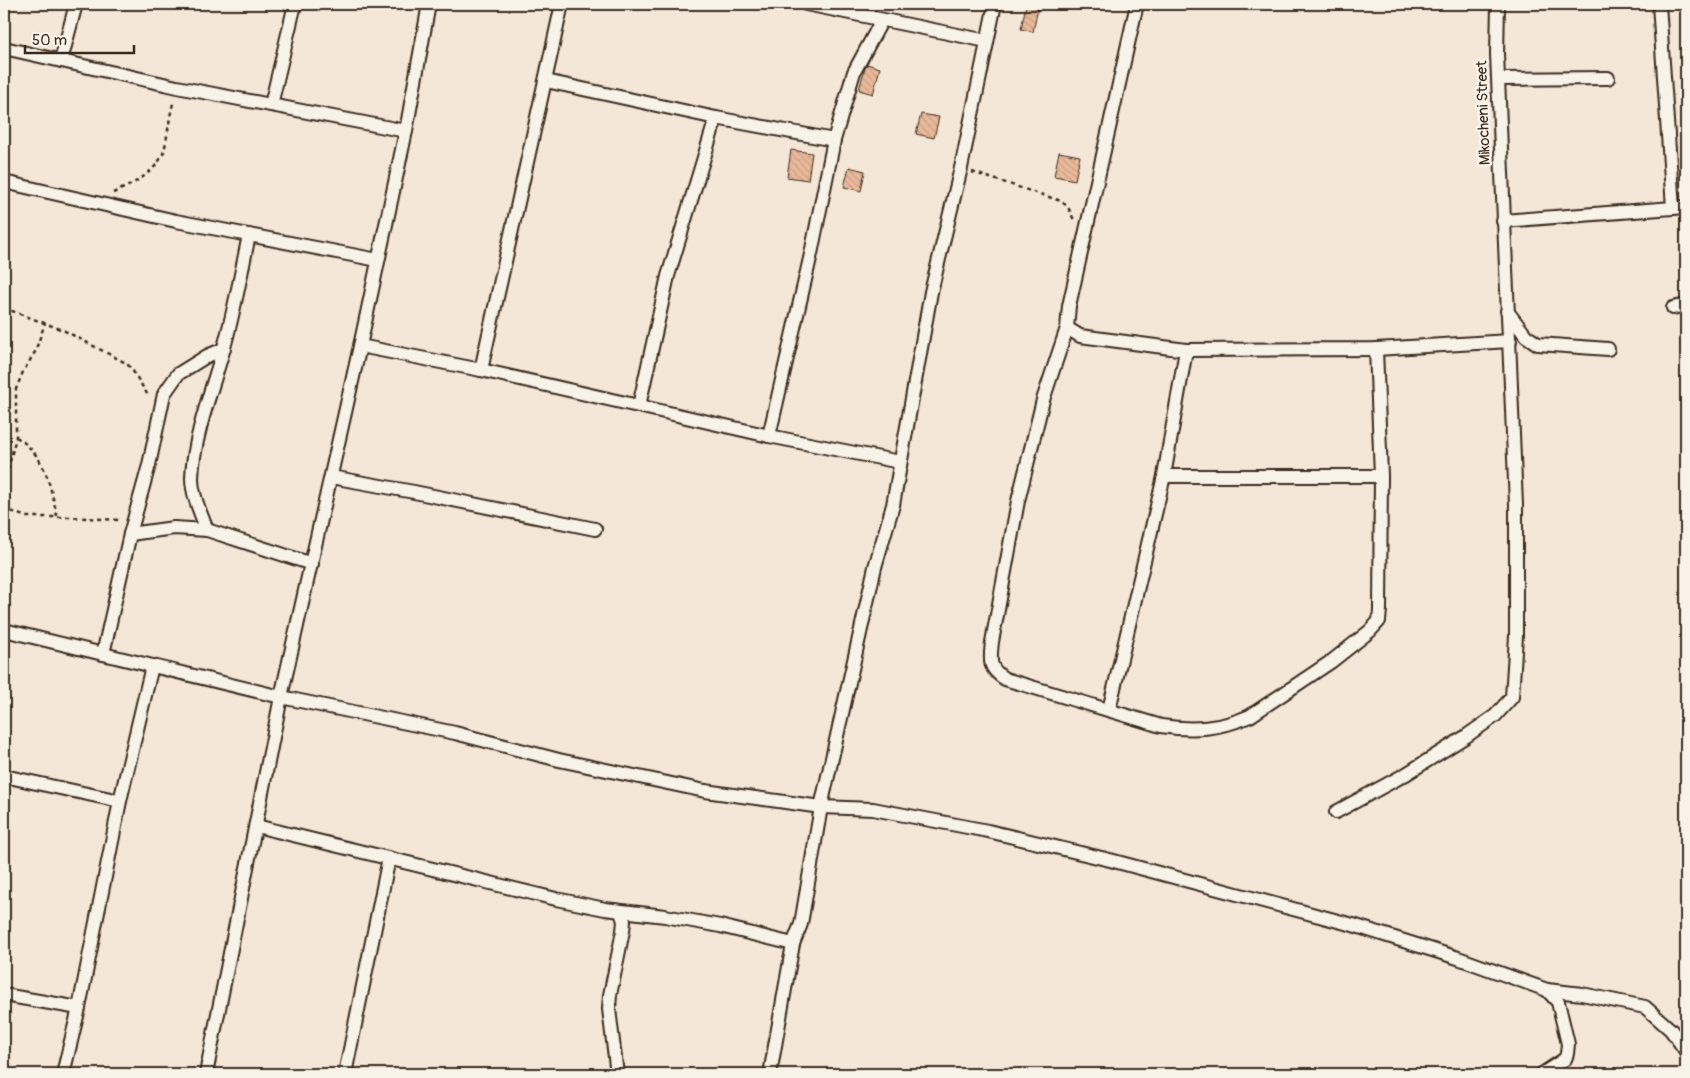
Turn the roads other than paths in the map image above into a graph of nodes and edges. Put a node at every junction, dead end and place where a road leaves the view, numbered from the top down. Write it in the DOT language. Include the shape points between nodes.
graph roads {
  1 [pos="76,4"];
  2 [pos="295,4"];
  3 [pos="429,4"];
  4 [pos="562,4"];
  5 [pos="806,4"];
  6 [pos="995,4"];
  7 [pos="1137,4"];
  8 [pos="1498,4"];
  9 [pos="1659,4"];
  10 [pos="882,20"];
  11 [pos="987,41"];
  12 [pos="4,48"];
  13 [pos="61,61"];
  14 [pos="1608,78"];
  15 [pos="1499,79"];
  16 [pos="546,81"];
  17 [pos="271,105"];
  18 [pos="716,118"];
  19 [pos="406,131"];
  20 [pos="834,140"];
  21 [pos="4,182"];
  22 [pos="1686,207"];
  23 [pos="1673,208"];
  24 [pos="1503,221"];
  25 [pos="249,235"];
  26 [pos="378,260"];
  27 [pos="1686,305"];
  28 [pos="1673,308"];
  29 [pos="1508,311"];
  30 [pos="1067,328"];
  31 [pos="1510,341"];
  32 [pos="360,346"];
  33 [pos="224,349"];
  34 [pos="1376,349"];
  35 [pos="1608,349"];
  36 [pos="1186,350"];
  37 [pos="482,370"];
  38 [pos="639,406"];
  39 [pos="769,436"];
  40 [pos="900,462"];
  41 [pos="1164,476"];
  42 [pos="1381,476"];
  43 [pos="331,477"];
  44 [pos="132,528"];
  45 [pos="595,529"];
  46 [pos="207,530"];
  47 [pos="312,564"];
  48 [pos="4,630"];
  49 [pos="103,654"];
  50 [pos="152,666"];
  51 [pos="281,697"];
  52 [pos="1109,710"];
  53 [pos="4,776"];
  54 [pos="120,801"];
  55 [pos="821,807"];
  56 [pos="1336,812"];
  57 [pos="256,826"];
  58 [pos="389,858"];
  59 [pos="621,912"];
  60 [pos="793,944"];
  61 [pos="1547,990"];
  62 [pos="4,995"];
  63 [pos="79,1008"];
  64 [pos="1686,1051"];
  65 [pos="63,1074"];
  66 [pos="206,1074"];
  67 [pos="345,1074"];
  68 [pos="617,1074"];
  69 [pos="770,1074"];
  70 [pos="1542,1074"];
  1 -- 13 [label="street"];
  2 -- 17 [label="street"];
  3 -- 19 [label="street"];
  4 -- 16 [label="street"];
  5 -- 10 [label="street"];
  6 -- 11 [label="street"];
  7 -- 30 [label="street" via="1069,306"];
  8 -- 15 [label="street, Mikocheni Street"];
  9 -- 23 [label="street"];
  10 -- 11 [label="street"];
  10 -- 20 [label="street" via="854,72"];
  11 -- 40 [label="street" via="931,292"];
  12 -- 13 [label="street"];
  13 -- 17 [label="street"];
  14 -- 15 [label="street"];
  15 -- 24 [label="street, Mikocheni Street"];
  16 -- 18 [label="street"];
  16 -- 37 [label="street"];
  17 -- 19 [label="street"];
  18 -- 20 [label="street"];
  18 -- 38 [label="street" via="668,276"];
  19 -- 26 [label="street"];
  20 -- 39 [label="street"];
  21 -- 25 [label="street"];
  22 -- 23 [label="street"];
  23 -- 24 [label="street"];
  24 -- 29 [label="street, Mikocheni Street"];
  25 -- 26 [label="street"];
  25 -- 33 [label="street"];
  26 -- 32 [label="street"];
  27 -- 28 [label="street"];
  29 -- 31 [label="street, Mikocheni Street"];
  29 -- 35 [label="street" via="1526,336 1538,344"];
  30 -- 36 [label="street" via="1080,336"];
  30 -- 52 [label="street" via="1043,400 1018,501 992,642 991,664 1005,679"];
  31 -- 34 [label="street"];
  31 -- 56 [label="street, Mikocheni Street" via="1516,506 1516,636 1512,697 1495,716 1465,737"];
  32 -- 37 [label="street"];
  32 -- 43 [label="street"];
  33 -- 44 [label="street" via="178,374 164,394"];
  33 -- 46 [label="street" via="194,458 194,493"];
  34 -- 36 [label="street"];
  34 -- 42 [label="street"];
  36 -- 41 [label="street"];
  37 -- 38 [label="street"];
  38 -- 39 [label="street"];
  39 -- 40 [label="street"];
  40 -- 55 [label="street" via="893,505 875,567"];
  41 -- 42 [label="street"];
  41 -- 52 [label="street"];
  42 -- 52 [label="street" via="1380,616 1376,626 1332,661 1250,716 1229,724 1208,729 1176,728"];
  43 -- 45 [label="street"];
  43 -- 47 [label="street"];
  44 -- 46 [label="street"];
  44 -- 49 [label="street"];
  46 -- 47 [label="street"];
  47 -- 51 [label="street"];
  48 -- 49 [label="street"];
  49 -- 50 [label="street"];
  50 -- 51 [label="street"];
  50 -- 54 [label="street"];
  51 -- 55 [label="street" via="455,733 559,760 705,791"];
  51 -- 57 [label="street"];
  53 -- 54 [label="street"];
  54 -- 63 [label="street"];
  55 -- 60 [label="street" via="801,924"];
  55 -- 61 [label="street" via="900,814 1110,860 1353,925"];
  57 -- 58 [label="street"];
  57 -- 66 [label="street"];
  58 -- 59 [label="street"];
  58 -- 67 [label="street"];
  59 -- 60 [label="street" via="720,926"];
  59 -- 68 [label="street" via="623,931 609,1009"];
  60 -- 69 [label="street"];
  61 -- 64 [label="street" via="1645,1007 1671,1030"];
  61 -- 70 [label="street" via="1558,1002 1568,1044 1565,1059"];
  62 -- 63 [label="street"];
  63 -- 65 [label="street"];
}
